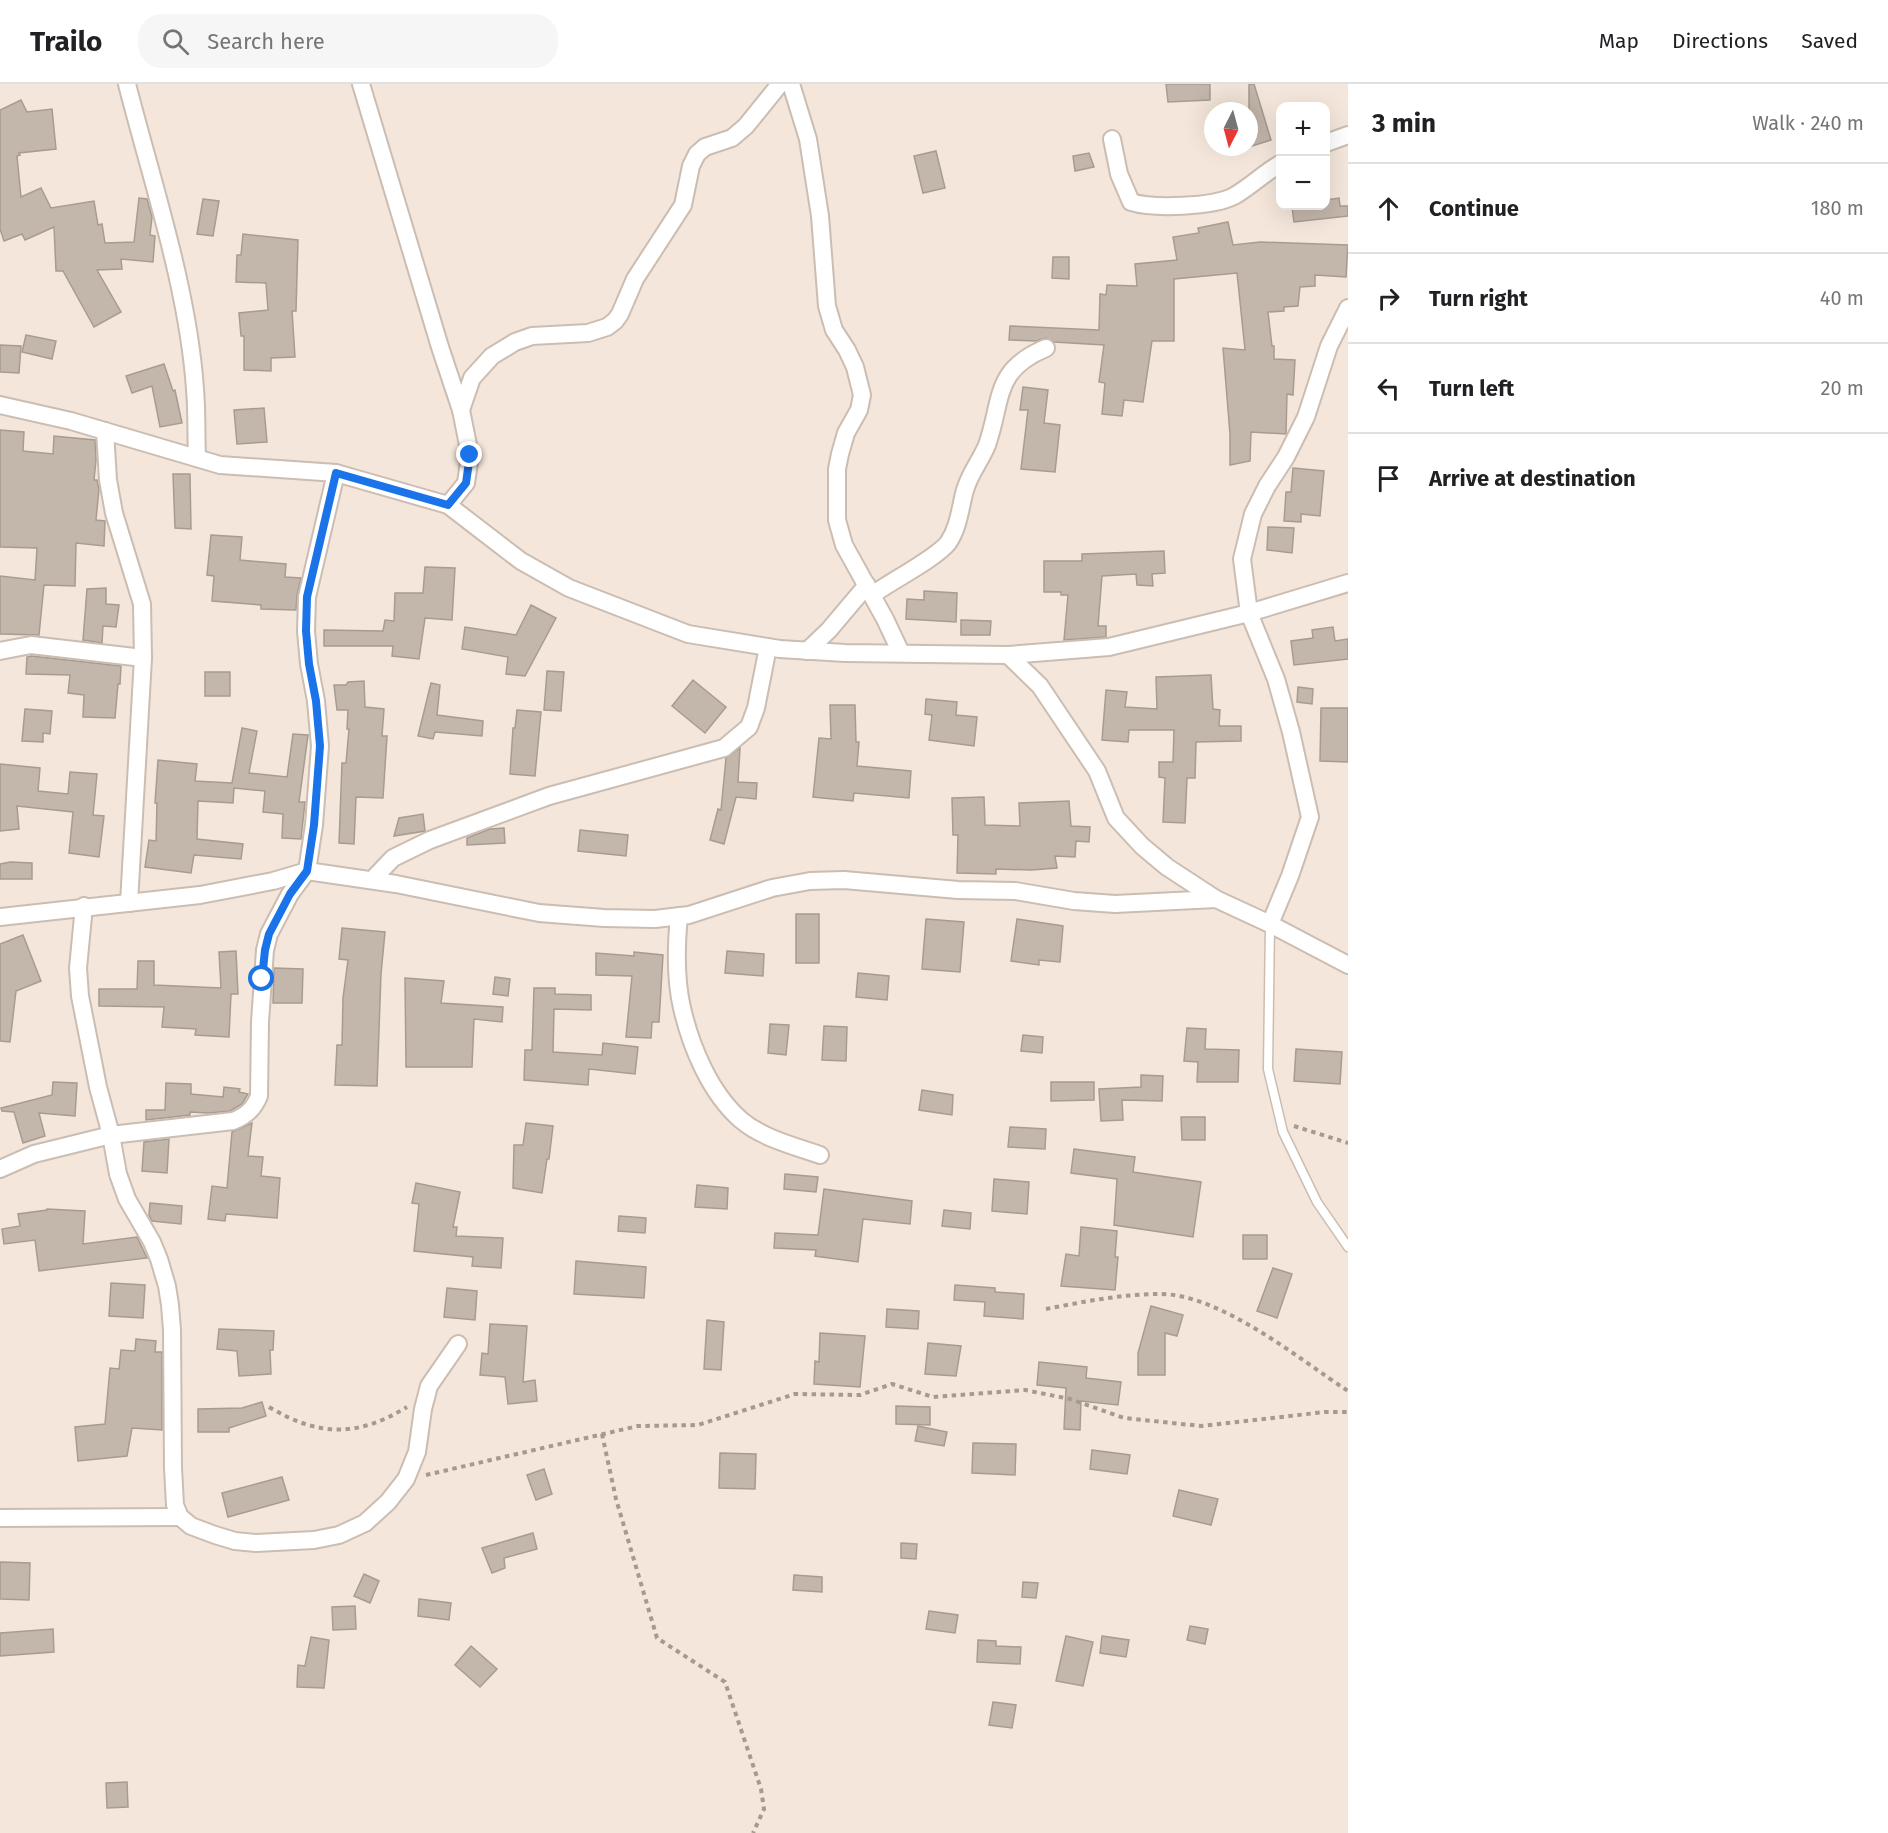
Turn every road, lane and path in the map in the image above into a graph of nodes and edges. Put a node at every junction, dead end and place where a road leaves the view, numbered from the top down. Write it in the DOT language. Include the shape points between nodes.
graph roads {
  1 [pos="127,84"];
  2 [pos="361,84"];
  3 [pos="780,84"];
  4 [pos="791,84"];
  5 [pos="1348,135"];
  6 [pos="1112,139"];
  7 [pos="1330,142"];
  8 [pos="1276,167"];
  9 [pos="1348,308"];
  10 [pos="1046,348"];
  11 [pos="0,405"];
  12 [pos="462,410"];
  13 [pos="105,431"];
  14 [pos="197,458"];
  15 [pos="336,473"];
  16 [pos="448,505"];
  17 [pos="1348,583"];
  18 [pos="869,590"];
  19 [pos="1249,613"];
  20 [pos="768,647"];
  21 [pos="0,651"];
  22 [pos="807,651"];
  23 [pos="901,653"];
  24 [pos="1008,655"];
  25 [pos="143,658"];
  26 [pos="307,871"];
  27 [pos="372,880"];
  28 [pos="1216,899"];
  29 [pos="129,903"];
  30 [pos="84,906"];
  31 [pos="679,916"];
  32 [pos="0,917"];
  33 [pos="1270,924"];
  34 [pos="1348,965"];
  35 [pos="1281,1122"];
  36 [pos="111,1135"];
  37 [pos="1348,1143"];
  38 [pos="820,1155"];
  39 [pos="0,1169"];
  40 [pos="1348,1247"];
  41 [pos="1046,1309"];
  42 [pos="458,1344"];
  43 [pos="1348,1391"];
  44 [pos="426,1397"];
  45 [pos="269,1407"];
  46 [pos="1348,1412"];
  47 [pos="602,1434"];
  48 [pos="406,1479"];
  49 [pos="180,1517"];
  50 [pos="0,1518"];
  51 [pos="753,1833"];
  1 -- 14 [label="street" via="187,328 195,389"];
  2 -- 12 [label="street"];
  3 -- 12 [label="street" via="732,138 705,147 697,154 683,205 635,279 615,321 588,333 532,336 515,342 492,356 472,378"];
  4 -- 18 [label="street" via="808,139 823,238 827,306 834,330 855,367 862,395 840,454 836,496 840,534"];
  5 -- 7 [label="street"];
  6 -- 8 [label="street" via="1124,189 1131,202 1145,207 1231,198"];
  9 -- 19 [label="street" via="1329,346 1306,417 1253,514 1242,559"];
  10 -- 18 [label="street" via="1027,356 1002,386 986,447 973,467 948,543 936,554"];
  11 -- 13 [label="street"];
  12 -- 16 [label="street" via="470,455 466,483"];
  13 -- 14 [label="street"];
  13 -- 25 [label="street" via="114,513 142,604"];
  14 -- 15 [label="street" via="220,465"];
  15 -- 16 [label="street"];
  15 -- 26 [label="street" via="307,597 306,631 320,746"];
  16 -- 20 [label="street" via="521,561 569,588 688,634"];
  17 -- 19 [label="street"];
  18 -- 22 [label="street"];
  18 -- 23 [label="street"];
  19 -- 24 [label="street" via="1109,647"];
  19 -- 33 [label="street" via="1276,679 1310,817"];
  20 -- 22 [label="street"];
  20 -- 27 [label="street" via="749,727 724,748 549,796 430,840 393,858"];
  21 -- 25 [label="street" via="31,645"];
  22 -- 23 [label="street"];
  23 -- 24 [label="street"];
  24 -- 28 [label="street" via="1040,686 1097,771 1116,818 1167,867"];
  25 -- 29 [label="street"];
  26 -- 27 [label="street"];
  26 -- 29 [label="street" via="200,895"];
  26 -- 36 [label="street" via="290,894 265,950 259,1096 255,1105 244,1117 221,1124"];
  27 -- 31 [label="street" via="538,913 656,920"];
  28 -- 31 [label="street" via="1115,904 1015,891 810,880"];
  28 -- 33 [label="street"];
  29 -- 30 [label="street"];
  30 -- 32 [label="street"];
  30 -- 36 [label="street" via="78,968 80,996"];
  31 -- 38 [label="street" via="676,946 681,1006 706,1074 723,1102 742,1121 774,1139"];
  33 -- 34 [label="street"];
  33 -- 35 [label="lane" via="1268,1070"];
  35 -- 37 [label="path"];
  35 -- 40 [label="lane" via="1317,1202"];
  36 -- 39 [label="street" via="34,1154"];
  36 -- 49 [label="street" via="127,1199 153,1242 167,1286 172,1330 175,1505"];
  41 -- 43 [label="path" via="1161,1293 1198,1300 1263,1334"];
  42 -- 44 [label="street" via="429,1386"];
  44 -- 45 [label="path" via="374,1424 355,1429 307,1425"];
  44 -- 48 [label="street" via="417,1452"];
  46 -- 47 [label="path" via="1202,1426 1124,1418 1025,1390 933,1397 892,1384 860,1395 795,1394 698,1425 638,1426"];
  47 -- 48 [label="path"];
  47 -- 51 [label="path" via="616,1499 657,1638 725,1682 761,1789 764,1809"];
  48 -- 49 [label="street" via="365,1523 339,1535 314,1540 236,1541 191,1526"];
  49 -- 50 [label="street"];
}
